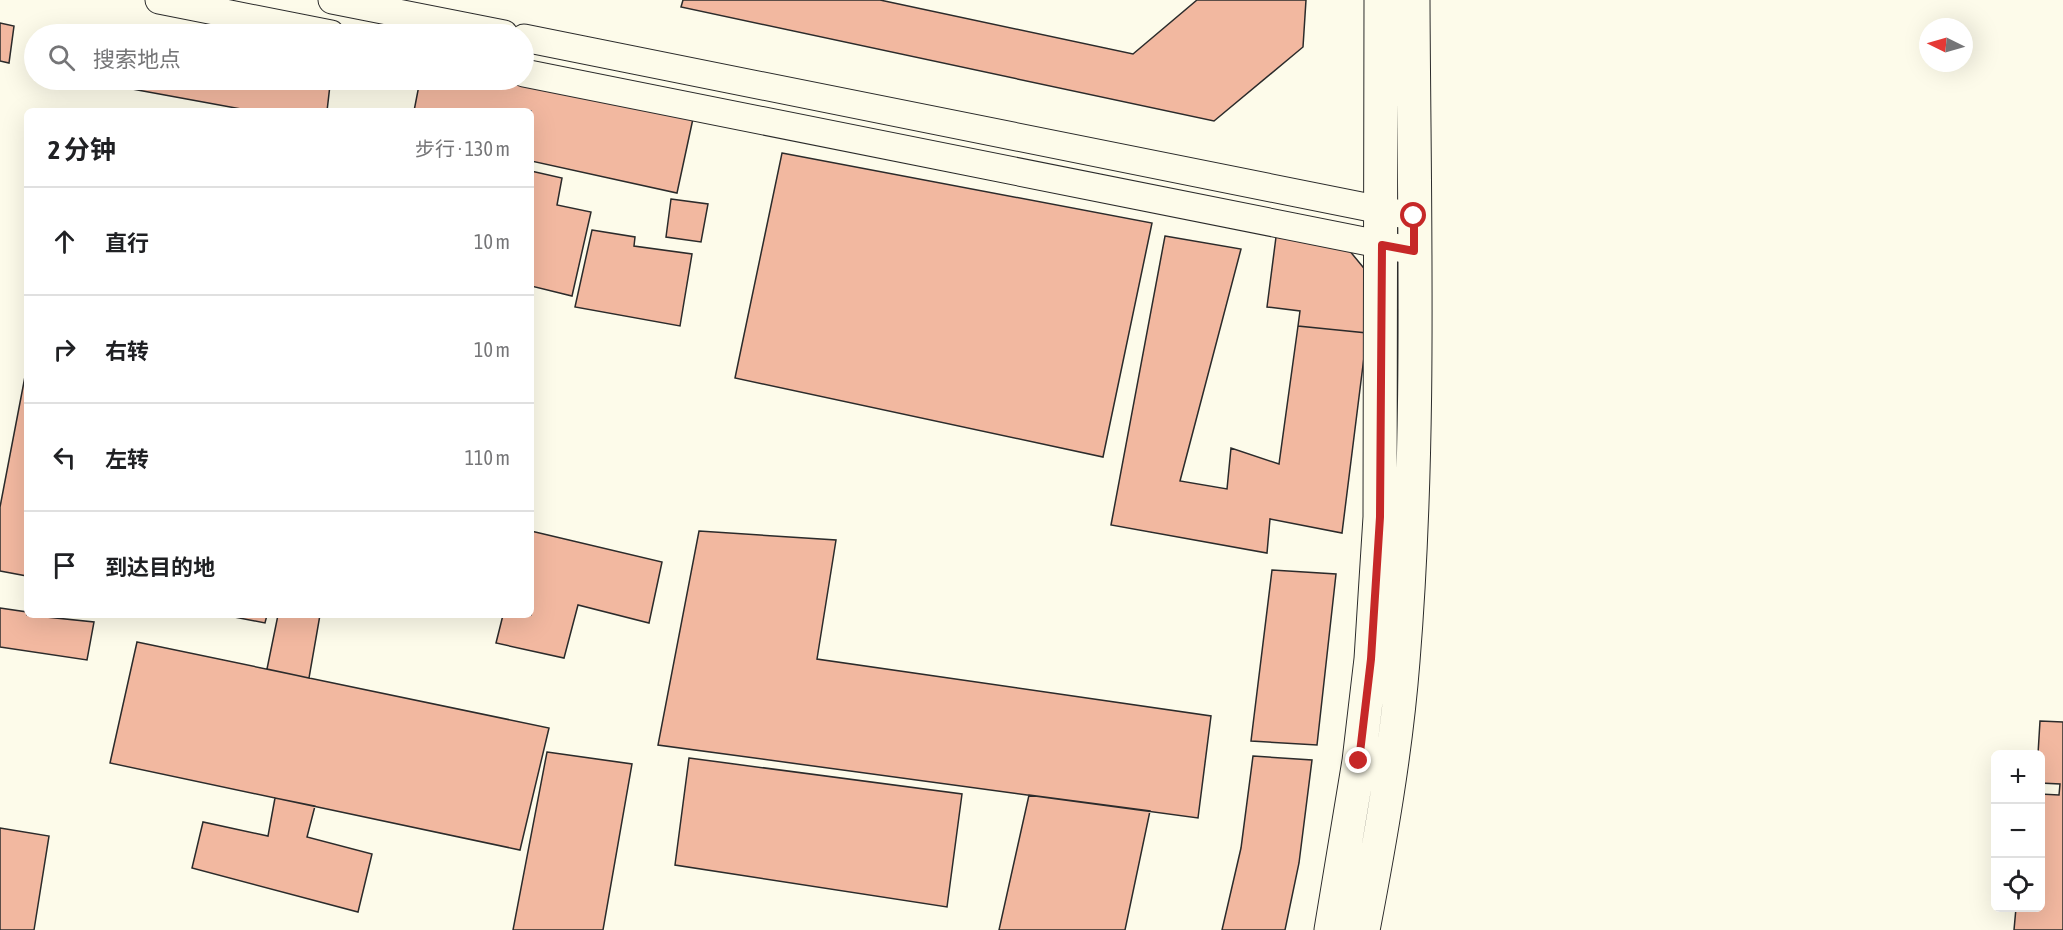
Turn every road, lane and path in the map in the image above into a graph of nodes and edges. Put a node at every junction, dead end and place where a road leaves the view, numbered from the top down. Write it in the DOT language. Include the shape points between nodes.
graph roads {
  1 [pos="159,0"];
  2 [pos="332,0"];
  3 [pos="1381,0"];
  4 [pos="1413,0"];
  5 [pos="280,24"];
  6 [pos="453,24"];
  7 [pos="534,40"];
  8 [pos="534,75"];
  9 [pos="1382,210"];
  10 [pos="1414,216"];
  11 [pos="1382,245"];
  12 [pos="1414,251"];
  13 [pos="1331,930"];
  14 [pos="1364,930"];
  1 -- 5 [label="street"];
  2 -- 6 [label="street"];
  3 -- 9 [label="street"];
  4 -- 10 [label="street"];
  7 -- 9 [label="street"];
  8 -- 11 [label="street"];
  9 -- 10 [label="street"];
  9 -- 11 [label="street"];
  10 -- 12 [label="street"];
  11 -- 12 [label="street"];
  11 -- 13 [label="street" via="1381,506 1371,659 1359,761"];
  12 -- 14 [label="street" via="1412,518 1403,662"];
}
